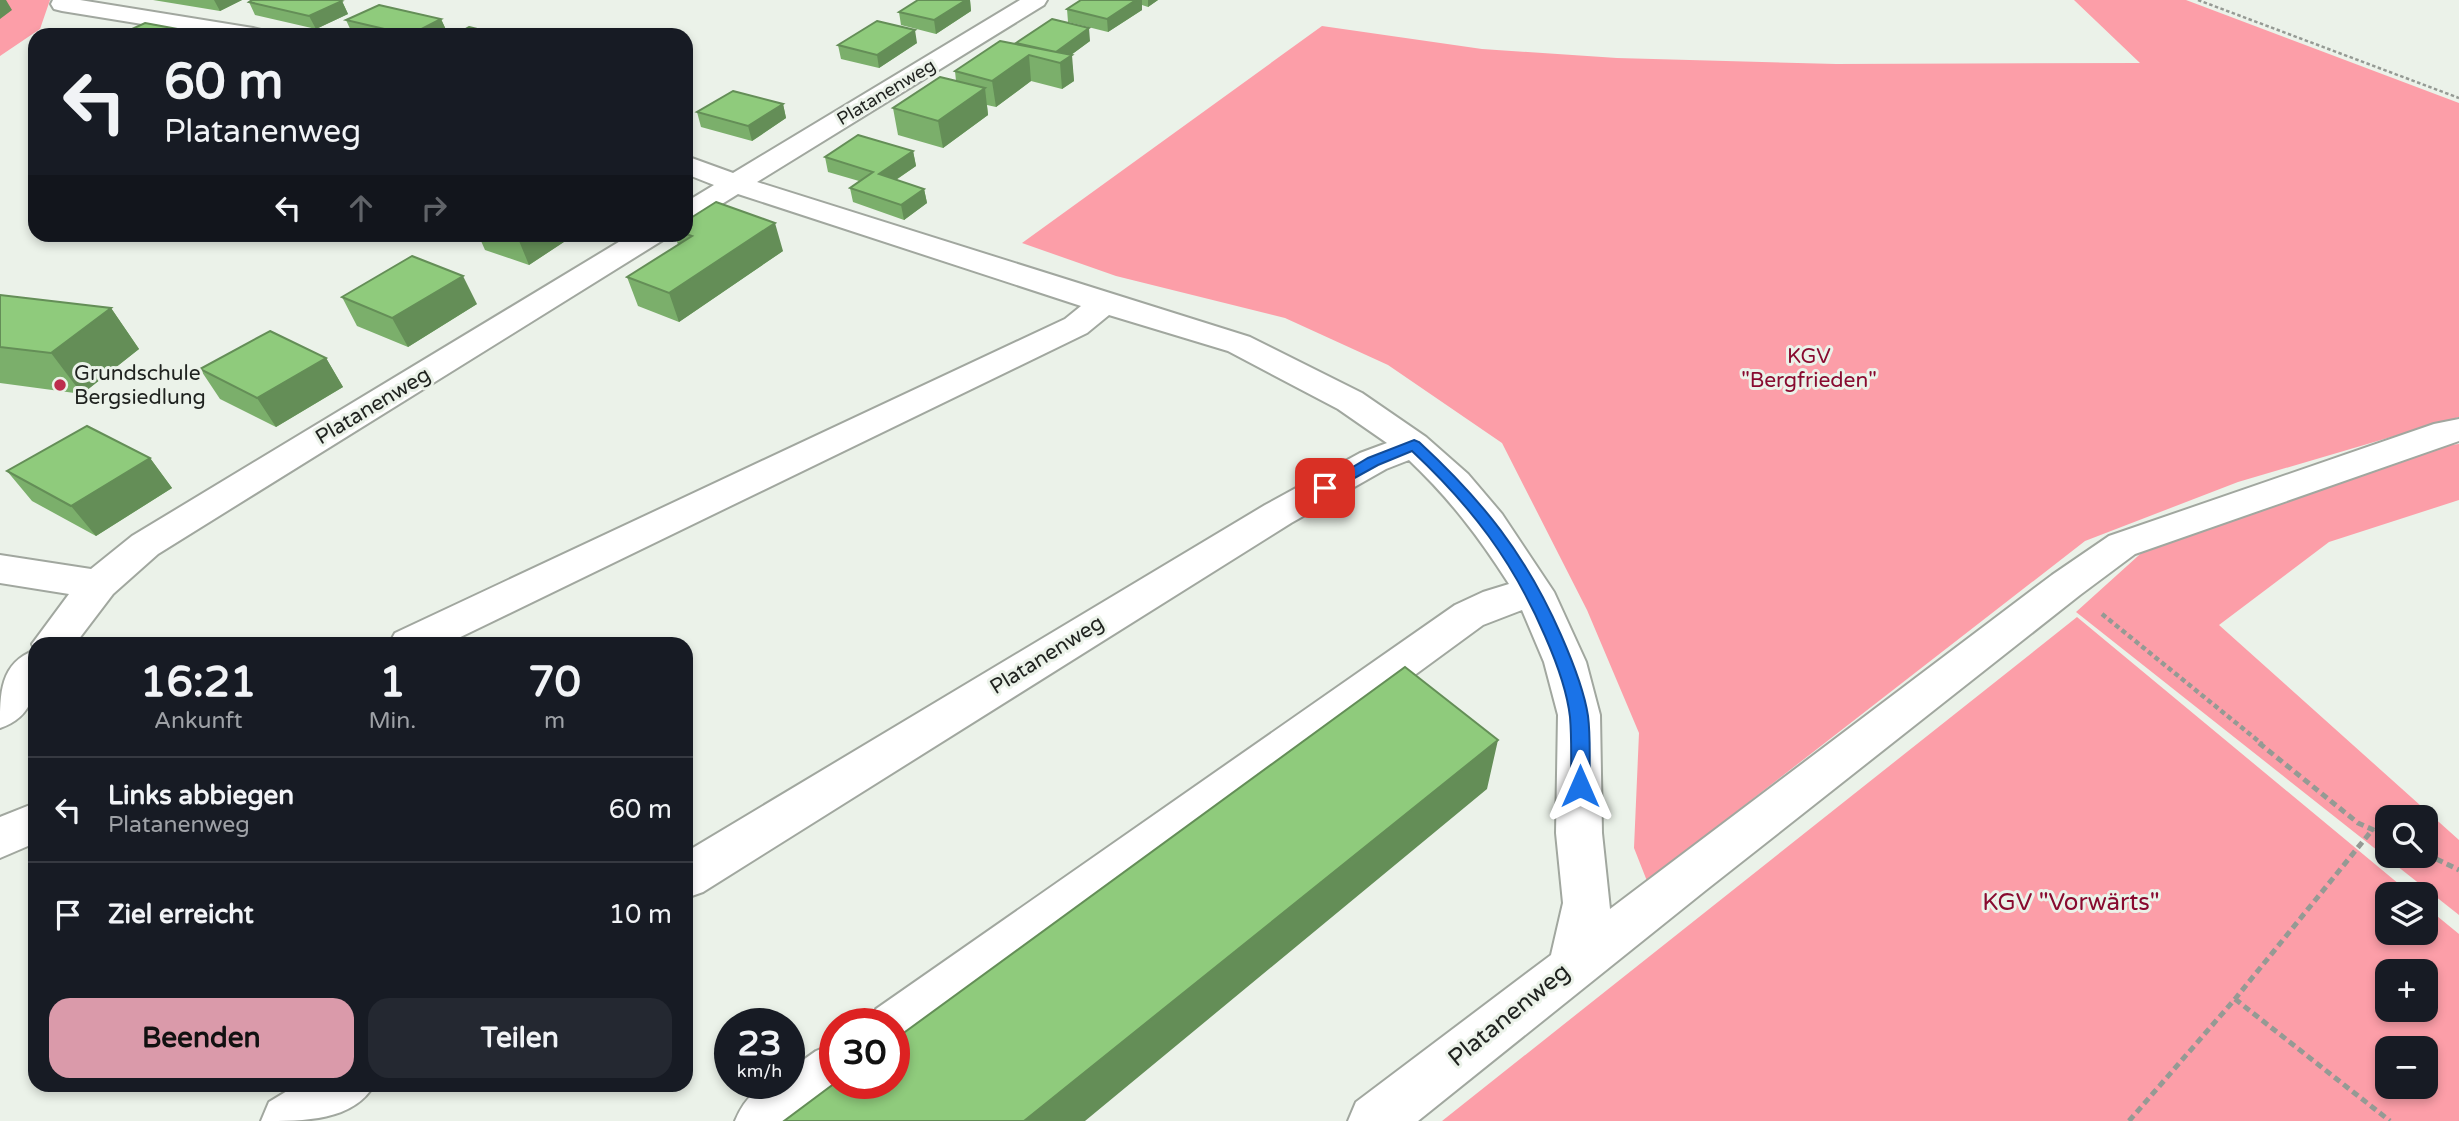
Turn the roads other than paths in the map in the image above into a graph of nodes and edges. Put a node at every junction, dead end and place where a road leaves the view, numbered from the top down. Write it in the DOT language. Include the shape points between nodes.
graph roads {
  1 [pos="1036,0"];
  2 [pos="62,4"];
  3 [pos="210,28"];
  4 [pos="693,167"];
  5 [pos="735,184"];
  6 [pos="693,210"];
  7 [pos="640,242"];
  8 [pos="1104,303"];
  9 [pos="2459,430"];
  10 [pos="1414,445"];
  11 [pos="0,569"];
  12 [pos="99,584"];
  13 [pos="1534,592"];
  14 [pos="57,637"];
  15 [pos="424,637"];
  16 [pos="28,675"];
  17 [pos="0,711"];
  18 [pos="28,825"];
  19 [pos="0,838"];
  20 [pos="693,873"];
  21 [pos="1573,968"];
  22 [pos="910,1015"];
  23 [pos="819,1080"];
  24 [pos="336,1092"];
  25 [pos="288,1121"];
  26 [pos="762,1121"];
  27 [pos="1375,1121"];
  1 -- 5 [label="street, Platanenweg"];
  2 -- 3 [label="street"];
  4 -- 5 [label="street"];
  5 -- 6 [label="street, Platanenweg"];
  5 -- 8 [label="street, Platanenweg"];
  7 -- 12 [label="street, Platanenweg" via="145,545"];
  8 -- 10 [label="street, Platanenweg" via="1239,344 1350,401"];
  8 -- 15 [label="street" via="1076,326"];
  9 -- 21 [label="street" via="2122,545"];
  10 -- 13 [label="street, Platanenweg" via="1489,523"];
  10 -- 20 [label="street, Platanenweg" via="1373,461 1278,514"];
  11 -- 12 [label="street"];
  12 -- 14 [label="street, Platanenweg"];
  13 -- 21 [label="street, Platanenweg" via="1565,662 1579,715 1579,833 1587,904"];
  13 -- 22 [label="street" via="1469,615"];
  16 -- 17 [label="street"];
  18 -- 19 [label="street"];
  21 -- 27 [label="street, Platanenweg"];
  23 -- 26 [label="street"];
  24 -- 25 [label="street"];
}
